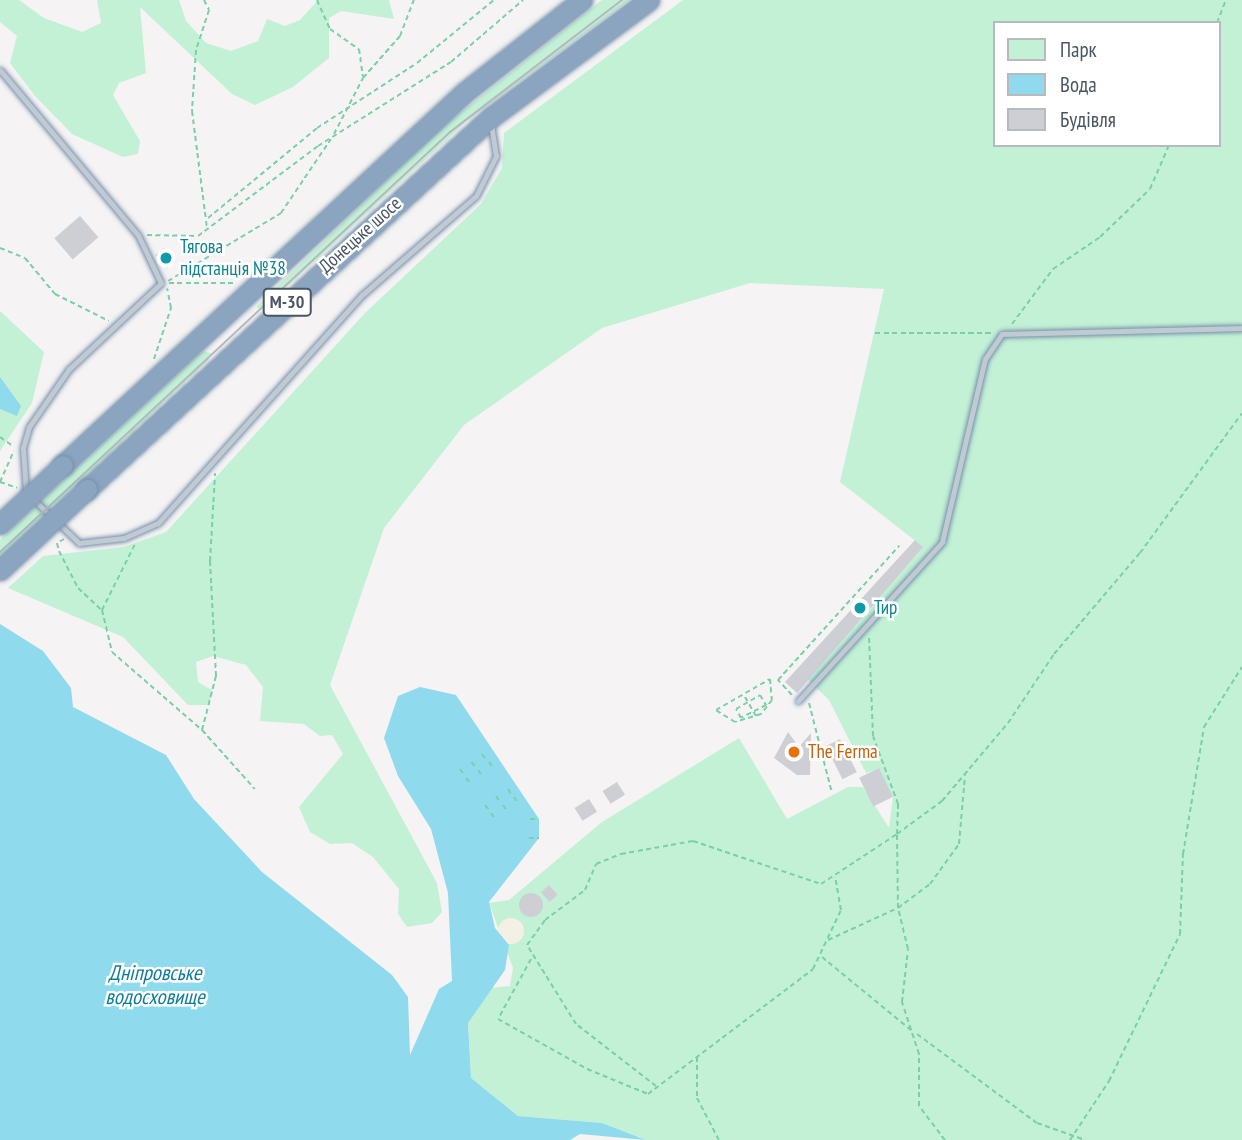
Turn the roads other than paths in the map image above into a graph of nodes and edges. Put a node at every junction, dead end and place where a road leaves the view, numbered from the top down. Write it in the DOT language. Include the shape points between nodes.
graph roads {
  1 [pos="582,0"];
  2 [pos="649,0"];
  3 [pos="0,71"];
  4 [pos="490,118"];
  5 [pos="1242,328"];
  6 [pos="0,524"];
  7 [pos="0,570"];
  8 [pos="798,701"];
  1 -- 6 [label="highway, Донецьке шосе / М-30, bridge" via="465,92"];
  2 -- 4 [label="highway, Донецьке шосе / М-30"];
  3 -- 4 [label="lane" via="138,235 161,283 69,369 19,448 24,491 79,543 158,523 362,295 476,196 496,156"];
  4 -- 7 [label="highway, Донецьке шосе / М-30, bridge"];
  5 -- 8 [label="lane" via="1002,334 985,359 942,542"];
}
